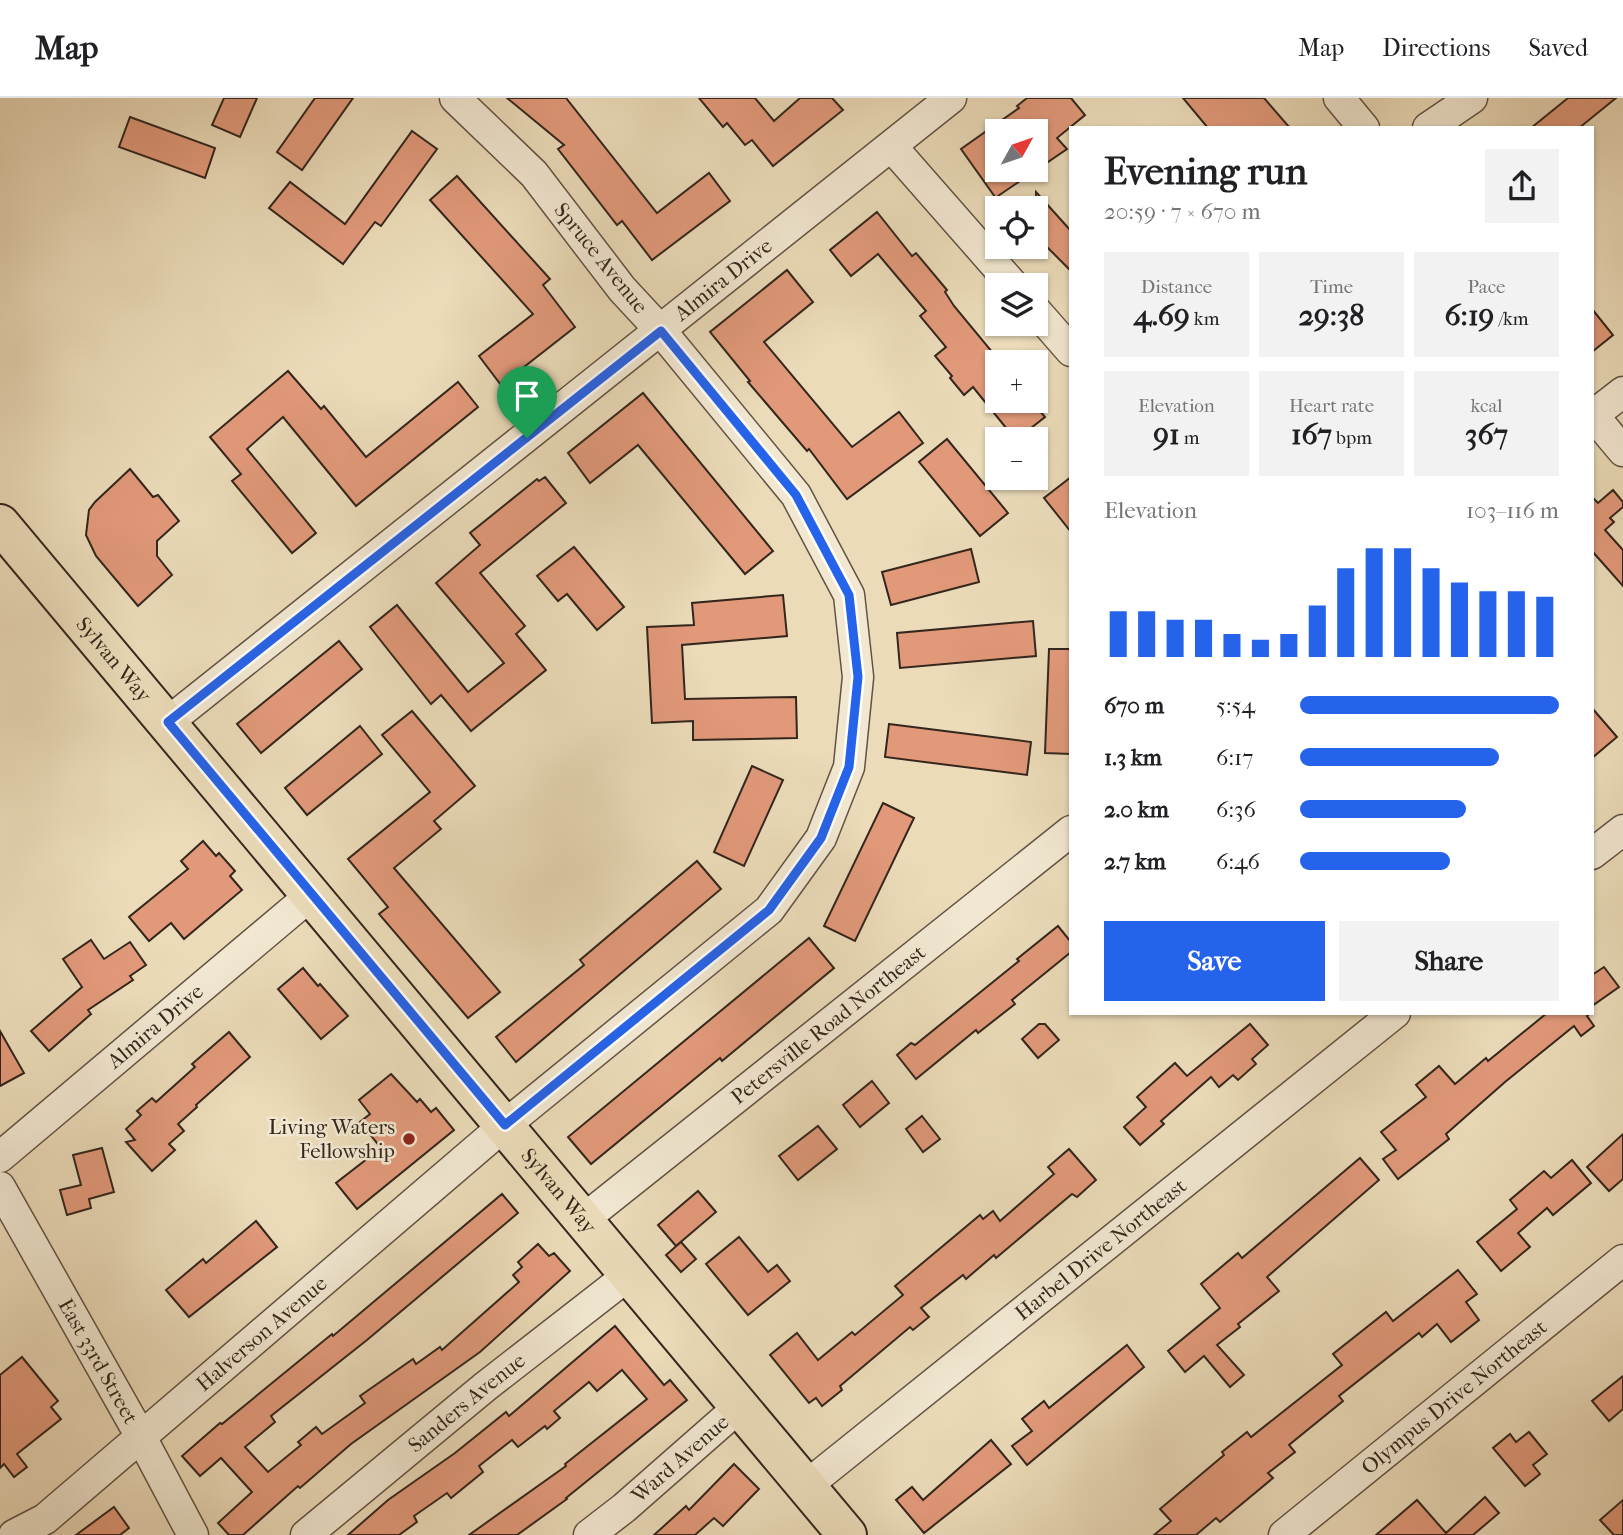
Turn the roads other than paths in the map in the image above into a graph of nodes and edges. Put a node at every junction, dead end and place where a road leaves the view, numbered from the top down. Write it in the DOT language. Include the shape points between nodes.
graph roads {
  1 [pos="455,98"];
  2 [pos="951,98"];
  3 [pos="1339,98"];
  4 [pos="1472,98"];
  5 [pos="1362,126"];
  6 [pos="1431,126"];
  7 [pos="892,147"];
  8 [pos="1002,273"];
  9 [pos="1048,325"];
  10 [pos="661,331"];
  11 [pos="1069,349"];
  12 [pos="1623,392"];
  13 [pos="1594,414"];
  14 [pos="1594,416"];
  15 [pos="1623,452"];
  16 [pos="0,524"];
  17 [pos="168,722"];
  18 [pos="1623,830"];
  19 [pos="1069,833"];
  20 [pos="1594,853"];
  21 [pos="311,895"];
  22 [pos="1393,1015"];
  23 [pos="505,1125"];
  24 [pos="0,1157"];
  25 [pos="0,1187"];
  26 [pos="584,1219"];
  27 [pos="1623,1260"];
  28 [pos="630,1274"];
  29 [pos="739,1407"];
  30 [pos="141,1437"];
  31 [pos="806,1486"];
  32 [pos="14,1535"];
  33 [pos="193,1535"];
  34 [pos="306,1535"];
  35 [pos="589,1535"];
  36 [pos="847,1535"];
  37 [pos="1284,1535"];
  1 -- 10 [label="street, Spruce Avenue" via="534,174 622,289"];
  2 -- 7 [label="street, Almira Drive"];
  3 -- 5 [label="street"];
  4 -- 6 [label="street"];
  7 -- 8 [label="street"];
  7 -- 10 [label="street, Almira Drive"];
  9 -- 11 [label="street"];
  10 -- 17 [label="street, Almira Drive"];
  10 -- 23 [label="street, Spruce Avenue" via="796,495 849,595 858,677 849,767 821,838 769,910"];
  12 -- 13 [label="street"];
  14 -- 15 [label="street"];
  16 -- 17 [label="main road, Sylvan Way"];
  17 -- 21 [label="main road, Sylvan Way"];
  18 -- 20 [label="street"];
  19 -- 26 [label="street, Petersville Road Northeast"];
  21 -- 23 [label="main road, Sylvan Way"];
  21 -- 24 [label="street, Almira Drive"];
  22 -- 31 [label="street, Harbel Drive Northeast"];
  23 -- 26 [label="main road, Sylvan Way"];
  23 -- 30 [label="street, Halverson Avenue"];
  25 -- 30 [label="street, East 33rd Street"];
  26 -- 28 [label="main road, Sylvan Way"];
  27 -- 37 [label="street, Olympus Drive Northeast"];
  28 -- 29 [label="main road, Sylvan Way"];
  28 -- 34 [label="street, Sanders Avenue"];
  29 -- 31 [label="main road, Sylvan Way"];
  29 -- 35 [label="street, Ward Avenue"];
  30 -- 32 [label="street, Halverson Avenue" via="45,1518"];
  30 -- 33 [label="street, East 33rd Street"];
  31 -- 36 [label="main road, Sylvan Way"];
}
